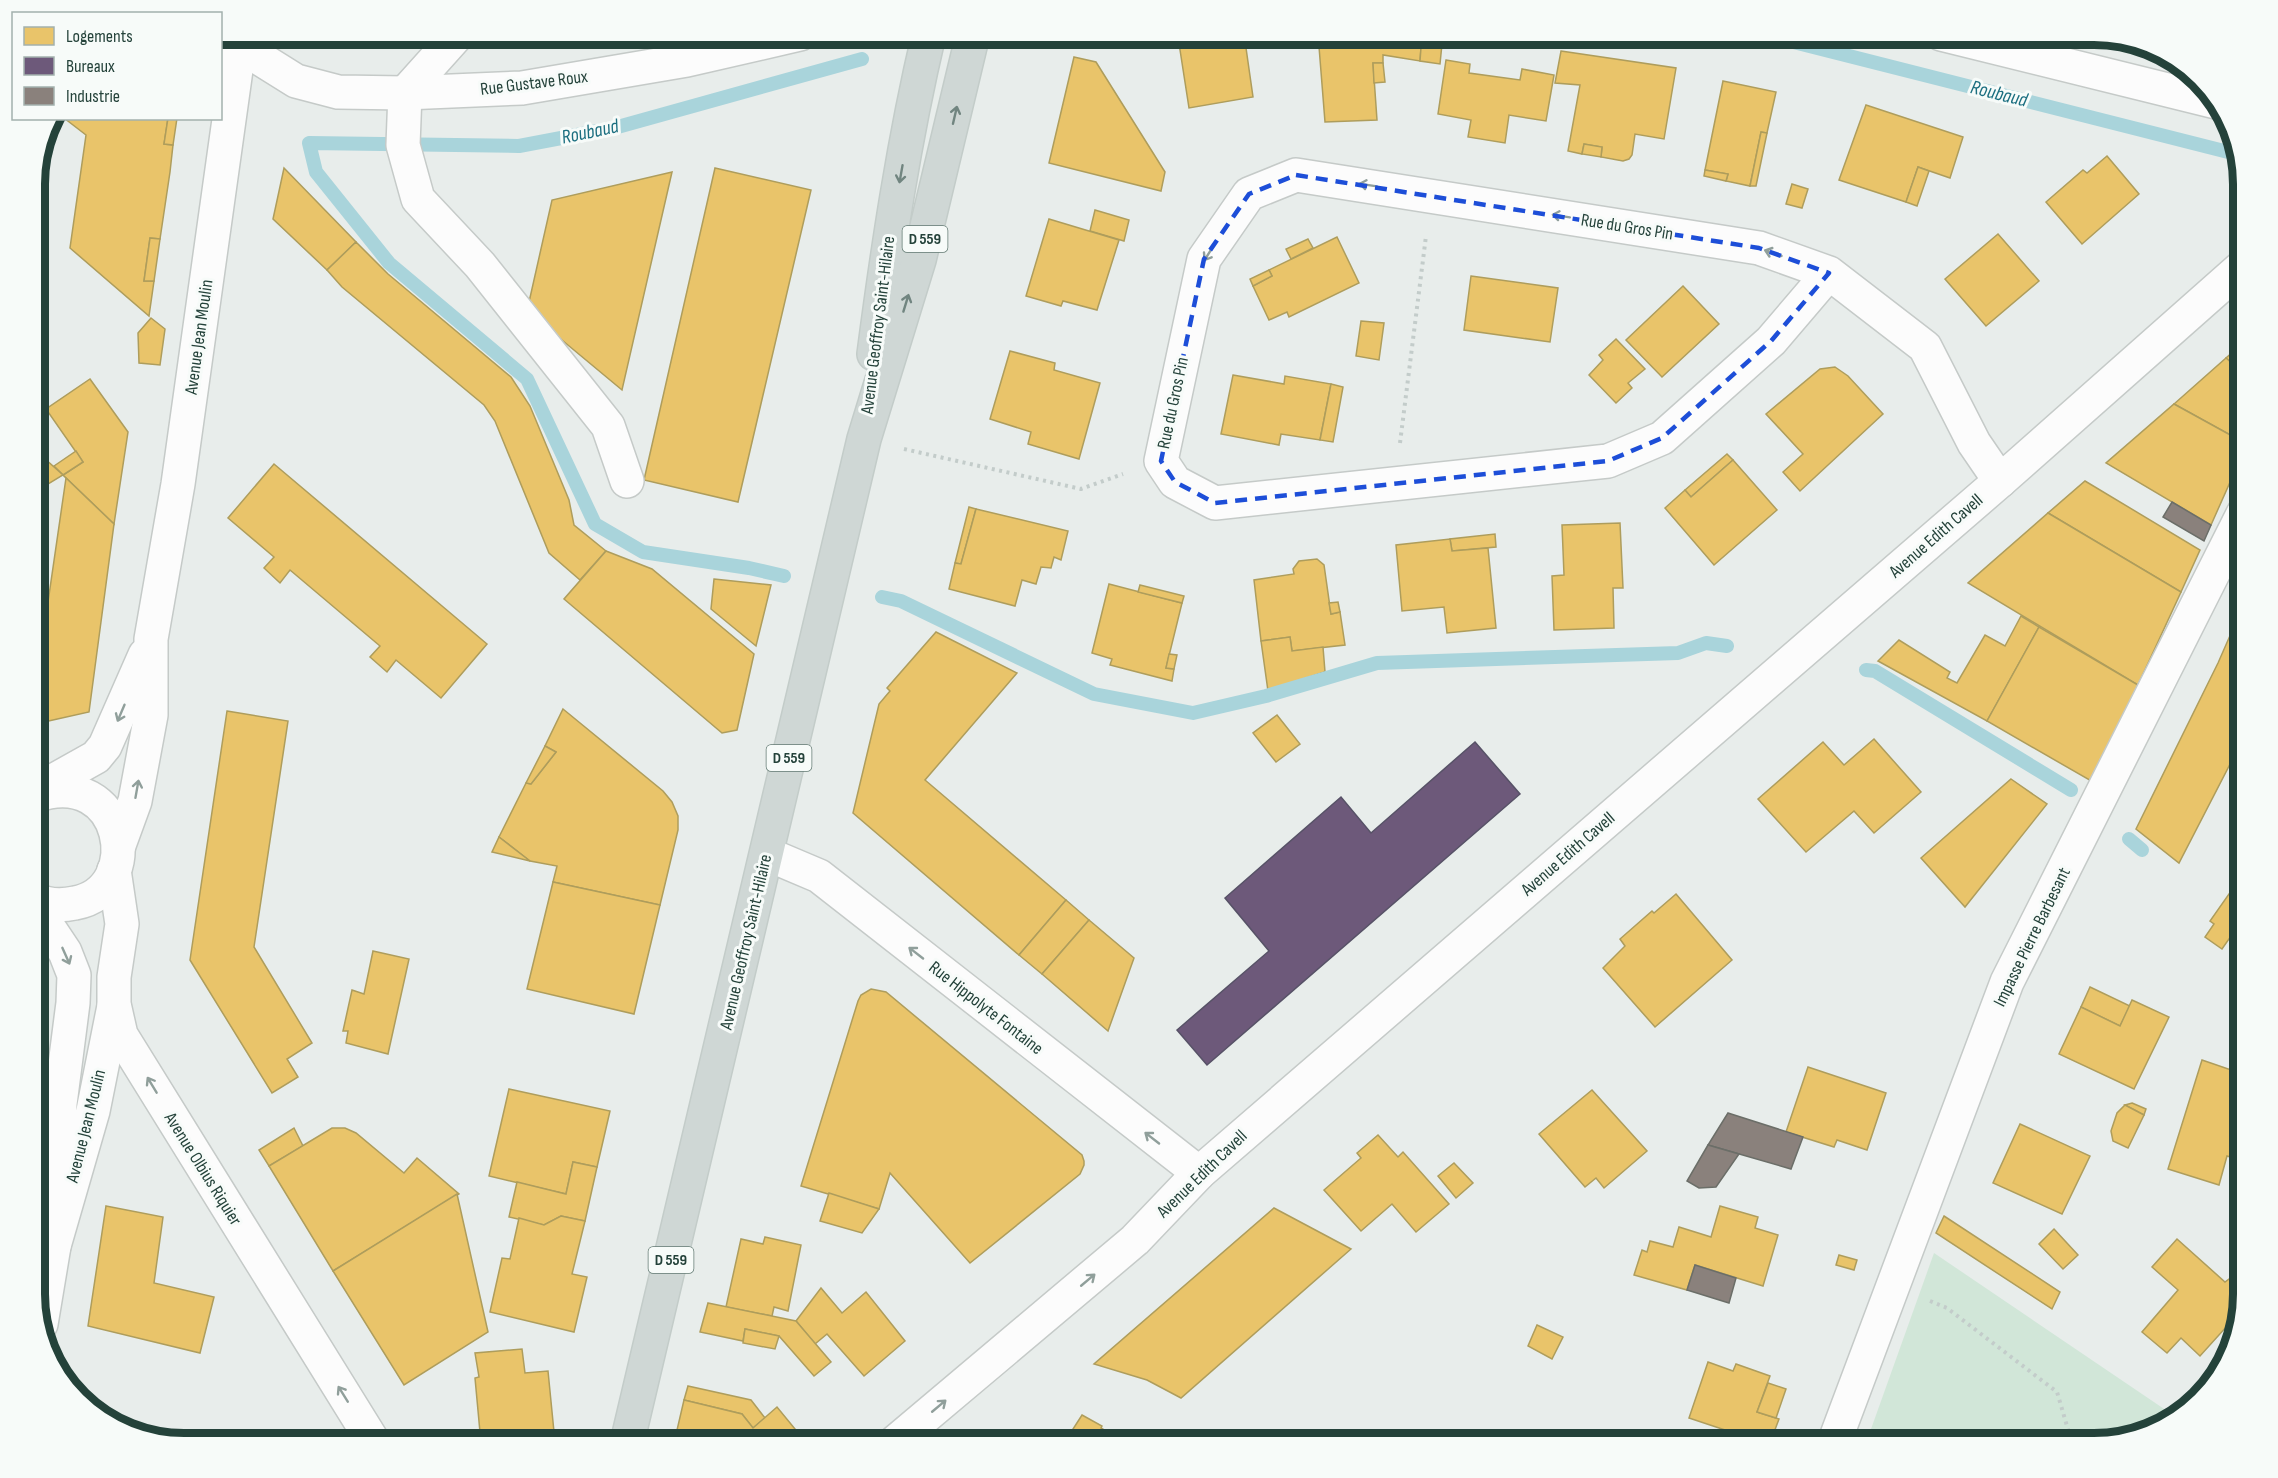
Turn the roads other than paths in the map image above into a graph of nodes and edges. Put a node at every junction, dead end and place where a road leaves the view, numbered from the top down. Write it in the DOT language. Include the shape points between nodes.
graph roads {
  1 [pos="240,45"];
  2 [pos="248,45"];
  3 [pos="450,45"];
  4 [pos="752,45"];
  5 [pos="926,45"];
  6 [pos="970,45"];
  7 [pos="1985,45"];
  8 [pos="2204,99"];
  9 [pos="405,108"];
  10 [pos="1829,273"];
  11 [pos="2233,276"];
  12 [pos="864,440"];
  13 [pos="627,481"];
  14 [pos="2000,481"];
  15 [pos="2233,536"];
  16 [pos="151,639"];
  17 [pos="45,788"];
  18 [pos="45,792"];
  19 [pos="767,854"];
  20 [pos="116,858"];
  21 [pos="45,904"];
  22 [pos="45,921"];
  23 [pos="114,1004"];
  24 [pos="1199,1173"];
  25 [pos="45,1244"];
  26 [pos="368,1433"];
  27 [pos="629,1433"];
  28 [pos="906,1433"];
  29 [pos="1838,1433"];
  1 -- 16 [label="street, Avenue Jean Moulin" via="178,484"];
  2 -- 9 [label="street, Rue Gustave Roux" via="296,81"];
  3 -- 9 [label="street"];
  4 -- 9 [label="street, Rue Gustave Roux" via="687,60"];
  5 -- 12 [label="main road, Avenue Geoffroy Saint-Hilaire / D 559, one-way" via="888,242"];
  12 -- 6 [label="main road, Avenue Geoffroy Saint-Hilaire / D 559, one-way" via="919,260"];
  7 -- 8 [label="street"];
  9 -- 13 [label="street" via="403,145 418,199 480,265 609,426"];
  10 -- 10 [label="street, Rue du Gros Pin, one-way" via="1759,248 1296,175 1250,194 1204,259 1161,461 1175,482 1215,503 1608,461 1662,438 1771,341"];
  10 -- 14 [label="street, Rue du Gros Pin" via="1925,347 1974,443"];
  11 -- 14 [label="street, Avenue Edith Cavell"];
  12 -- 19 [label="main road, Avenue Geoffroy Saint-Hilaire / D 559"];
  14 -- 24 [label="street, Avenue Edith Cavell"];
  15 -- 29 [label="street, Impasse Pierre Barbesant" via="2007,982"];
  16 -- 17 [label="street, Avenue Jean Moulin, one-way" via="105,747 96,757"];
  20 -- 16 [label="street, Avenue Jean Moulin, one-way" via="135,801 151,715"];
  18 -- 20 [label="street, Avenue Olbius Riquier" via="73,791 91,798 105,810 115,826"];
  24 -- 19 [label="street, Rue Hippolyte Fontaine, one-way" via="819,876"];
  19 -- 27 [label="main road, Avenue Geoffroy Saint-Hilaire / D 559"];
  20 -- 21 [label="street" via="109,880 96,894 62,906"];
  20 -- 23 [label="street, Avenue Olbius Riquier" via="123,924 114,976"];
  22 -- 25 [label="street, Avenue Jean Moulin, one-way" via="74,975"];
  23 -- 25 [label="street, Avenue Jean Moulin" via="91,1120"];
  26 -- 23 [label="street, Avenue Olbius Riquier, one-way" via="121,1035"];
  28 -- 24 [label="street, Avenue Edith Cavell, one-way" via="1135,1240"];
}
